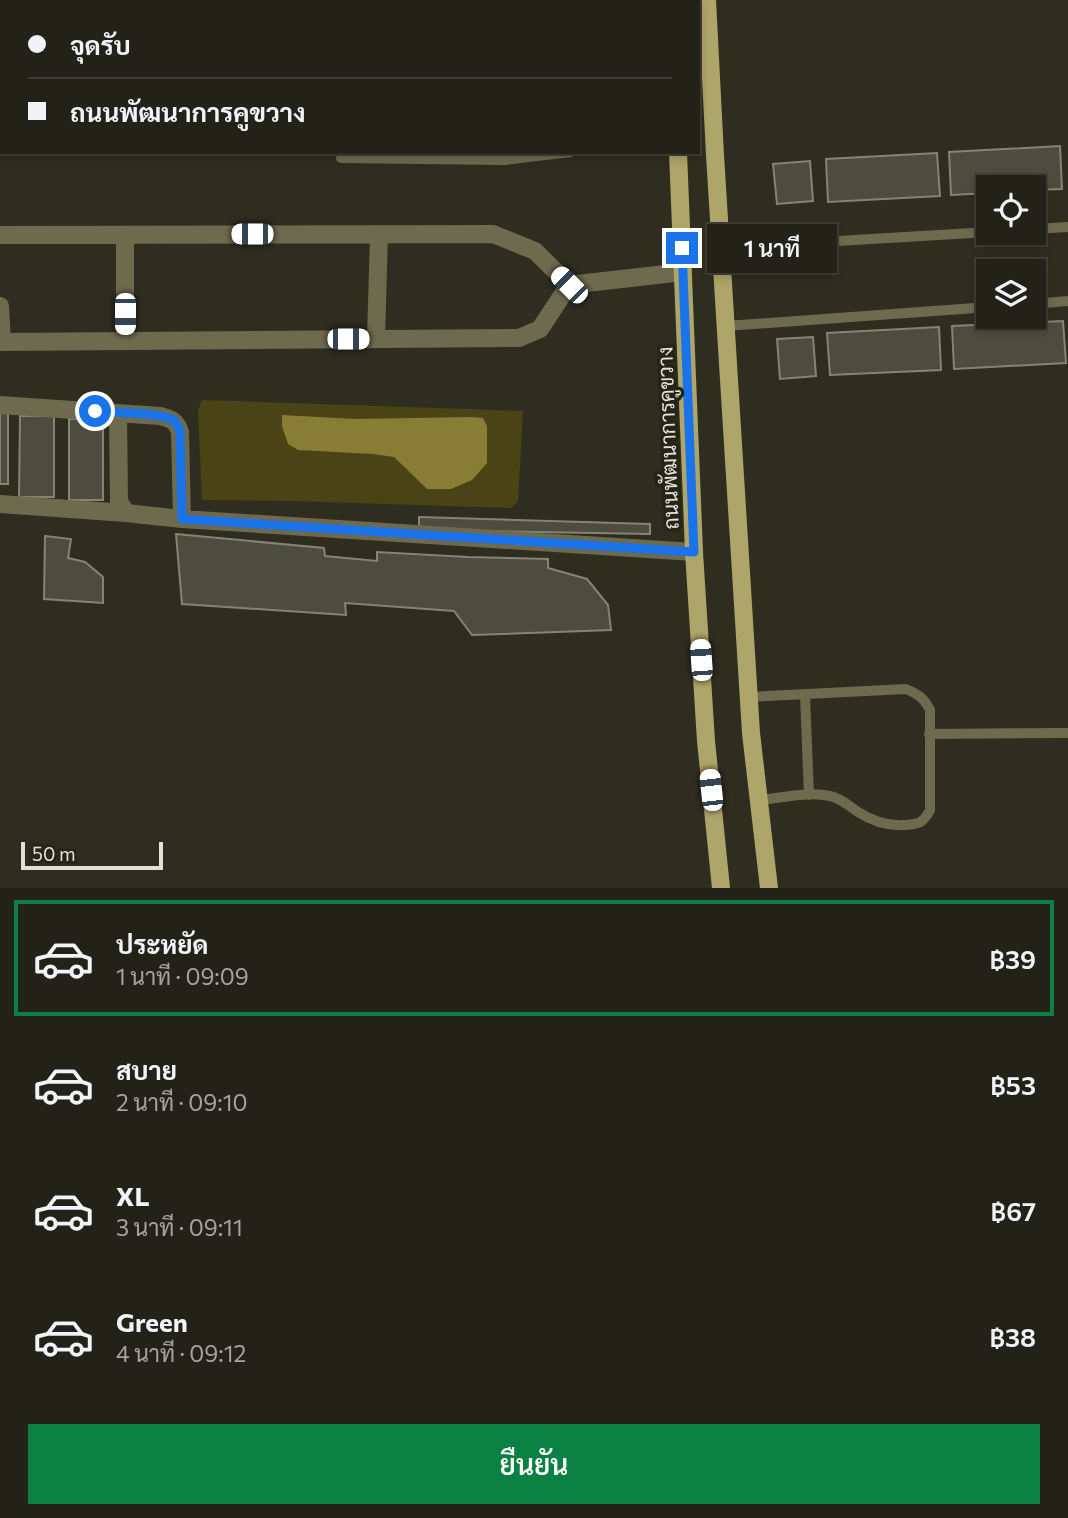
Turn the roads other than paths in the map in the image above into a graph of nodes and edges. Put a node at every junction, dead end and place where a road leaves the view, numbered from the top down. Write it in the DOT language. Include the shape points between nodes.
graph roads {
  1 [pos="707,0"];
  2 [pos="554,154"];
  3 [pos="678,154"];
  4 [pos="341,158"];
  5 [pos="1068,227"];
  6 [pos="1046,228"];
  7 [pos="976,233"];
  8 [pos="379,234"];
  9 [pos="0,235"];
  10 [pos="125,235"];
  11 [pos="721,248"];
  12 [pos="683,272"];
  13 [pos="569,285"];
  14 [pos="1068,301"];
  15 [pos="1046,303"];
  16 [pos="0,306"];
  17 [pos="976,308"];
  18 [pos="726,326"];
  19 [pos="376,339"];
  20 [pos="125,341"];
  21 [pos="0,405"];
  22 [pos="118,413"];
  23 [pos="0,504"];
  24 [pos="126,513"];
  25 [pos="182,519"];
  26 [pos="694,552"];
  27 [pos="806,695"];
  28 [pos="748,697"];
  29 [pos="1068,733"];
  30 [pos="929,734"];
  31 [pos="809,795"];
  32 [pos="760,800"];
  33 [pos="721,888"];
  34 [pos="769,888"];
  1 -- 11 [label="main road"];
  2 -- 4 [label="lane" via="504,160"];
  3 -- 12 [label="main road, ถนนพัฒนาการคูขวาง"];
  5 -- 6 [label="lane"];
  7 -- 11 [label="lane"];
  8 -- 10 [label="street"];
  8 -- 13 [label="street" via="494,234 535,251"];
  8 -- 19 [label="street"];
  9 -- 10 [label="street"];
  10 -- 20 [label="street"];
  11 -- 18 [label="main road"];
  12 -- 13 [label="street"];
  12 -- 26 [label="main road, ถนนพัฒนาการคูขวาง"];
  13 -- 19 [label="street" via="540,329 519,338"];
  14 -- 15 [label="lane"];
  16 -- 20 [label="street" via="2,342"];
  17 -- 18 [label="lane"];
  18 -- 28 [label="main road"];
  19 -- 20 [label="street"];
  21 -- 22 [label="street"];
  22 -- 24 [label="street" via="119,501"];
  22 -- 25 [label="street" via="160,416 178,424"];
  23 -- 24 [label="street"];
  24 -- 25 [label="street"];
  25 -- 26 [label="street"];
  26 -- 33 [label="main road, ถนนพัฒนาการคูขวาง"];
  27 -- 28 [label="lane"];
  27 -- 30 [label="lane" via="906,689 925,700 930,710"];
  27 -- 31 [label="lane"];
  28 -- 32 [label="main road"];
  29 -- 30 [label="lane"];
  30 -- 31 [label="lane" via="930,810 918,824 884,823 830,796"];
  31 -- 32 [label="lane"];
  32 -- 34 [label="main road"];
}
